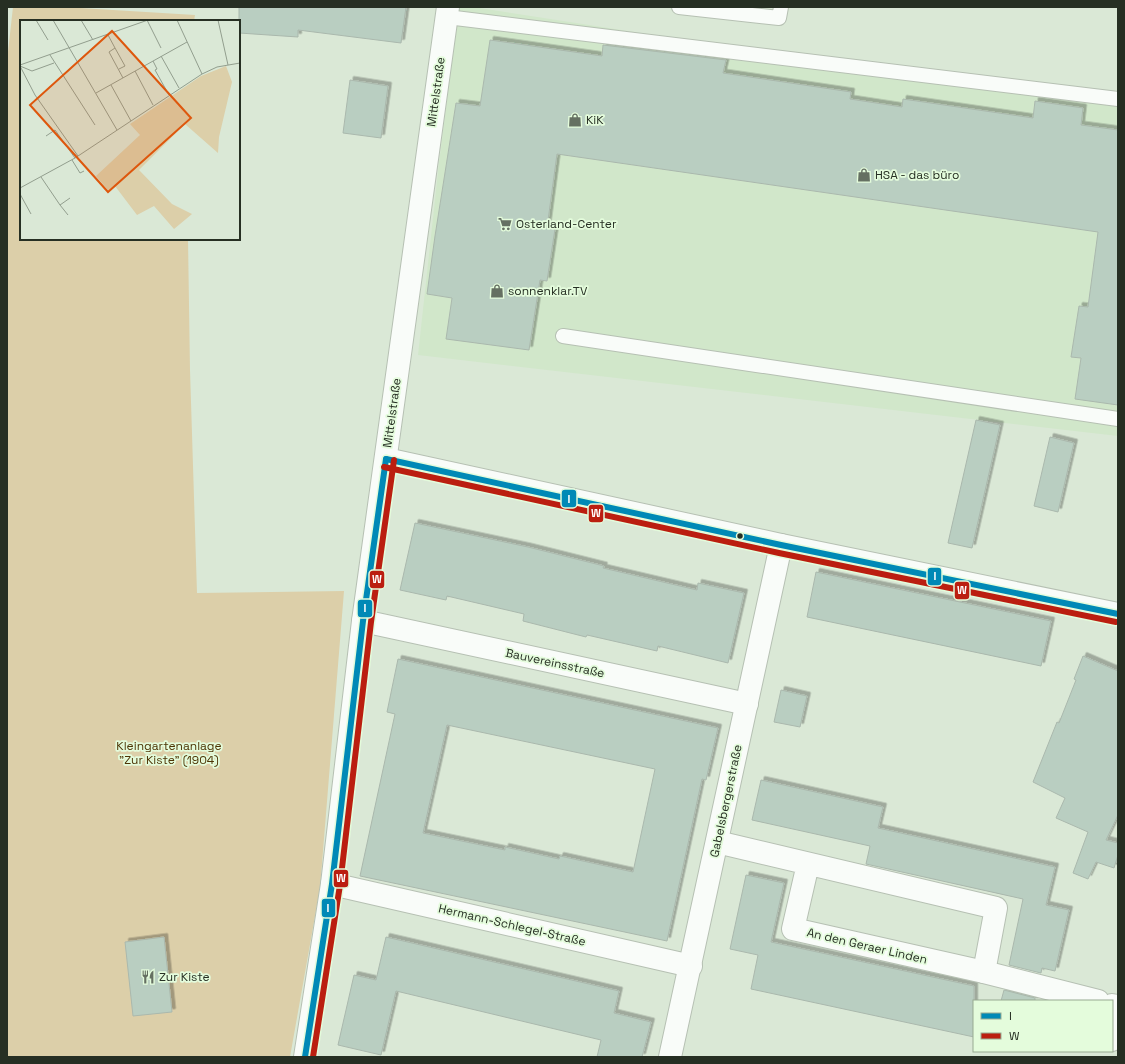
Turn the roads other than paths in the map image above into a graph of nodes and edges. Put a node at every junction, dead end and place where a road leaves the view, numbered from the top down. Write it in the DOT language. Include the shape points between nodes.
graph roads {
  1 [pos="679,7"];
  2 [pos="781,7"];
  3 [pos="447,12"];
  4 [pos="1118,99"];
  5 [pos="563,336"];
  6 [pos="1118,419"];
  7 [pos="386,459"];
  8 [pos="781,546"];
  9 [pos="1118,614"];
  10 [pos="363,621"];
  11 [pos="747,704"];
  12 [pos="717,842"];
  13 [pos="808,864"];
  14 [pos="332,884"];
  15 [pos="691,966"];
  16 [pos="984,972"];
  17 [pos="1094,1000"];
  18 [pos="1118,1025"];
  19 [pos="1113,1038"];
  20 [pos="306,1057"];
  21 [pos="670,1057"];
  1 -- 2 [label="lane" via="779,18"];
  3 -- 4 [label="lane"];
  3 -- 7 [label="street, Mittelstraße"];
  5 -- 6 [label="lane"];
  7 -- 8 [label="street"];
  7 -- 10 [label="street, Mittelstraße"];
  8 -- 9 [label="street"];
  8 -- 11 [label="street, Gabelsbergerstraße"];
  10 -- 11 [label="street, Bauvereinsstraße"];
  10 -- 14 [label="street, Mittelstraße"];
  11 -- 12 [label="street, Gabelsbergerstraße"];
  12 -- 13 [label="street"];
  12 -- 15 [label="street, Gabelsbergerstraße"];
  13 -- 16 [label="street" via="996,908"];
  13 -- 16 [label="street, An den Geraer Linden" via="793,929"];
  14 -- 15 [label="street, Hermann-Schlegel-Straße"];
  14 -- 20 [label="street, Mittelstraße"];
  15 -- 21 [label="street, Gabelsbergerstraße"];
  16 -- 17 [label="street, An den Geraer Linden"];
  18 -- 19 [label="street"];
}
